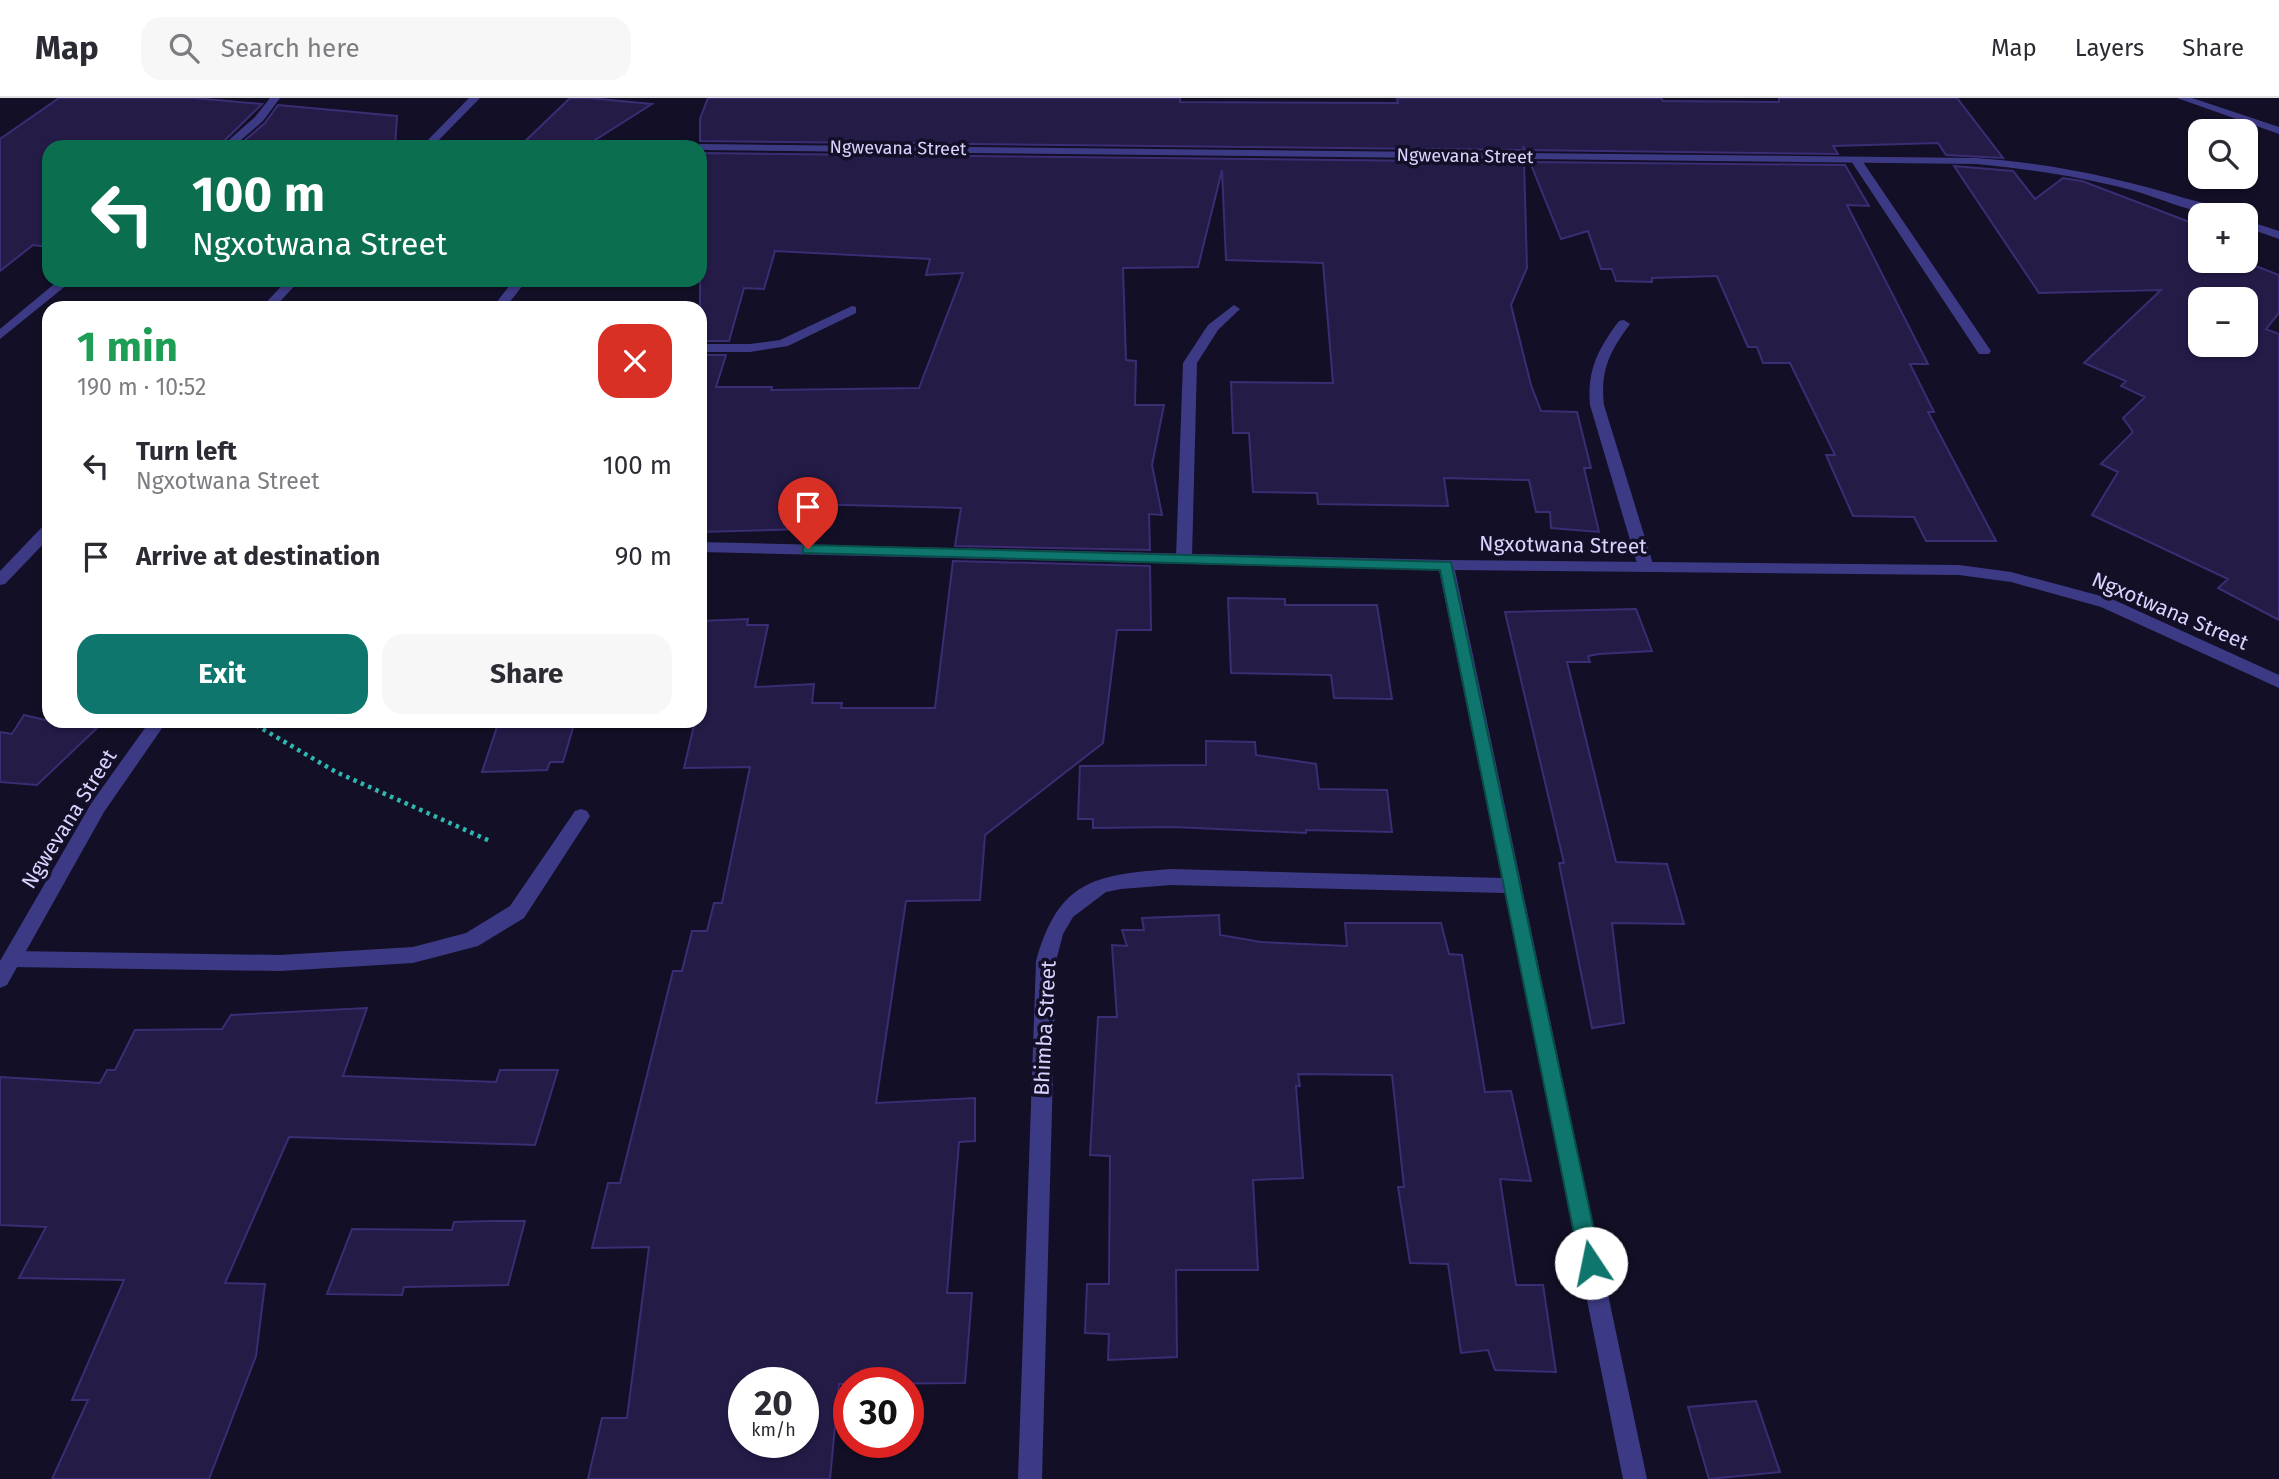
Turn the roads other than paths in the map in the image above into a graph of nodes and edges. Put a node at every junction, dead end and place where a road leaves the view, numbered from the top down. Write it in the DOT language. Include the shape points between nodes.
graph roads {
  1 [pos="275,98"];
  2 [pos="475,98"];
  3 [pos="2182,98"];
  4 [pos="2279,131"];
  5 [pos="234,140"];
  6 [pos="433,140"];
  7 [pos="707,147"];
  8 [pos="1857,161"];
  9 [pos="2188,204"];
  10 [pos="2258,228"];
  11 [pos="2279,235"];
  12 [pos="58,287"];
  13 [pos="287,287"];
  14 [pos="515,287"];
  15 [pos="274,301"];
  16 [pos="504,301"];
  17 [pos="1234,309"];
  18 [pos="852,310"];
  19 [pos="1624,324"];
  20 [pos="0,335"];
  21 [pos="707,348"];
  22 [pos="1984,351"];
  23 [pos="42,536"];
  24 [pos="707,547"];
  25 [pos="1184,557"];
  26 [pos="1446,565"];
  27 [pos="1646,567"];
  28 [pos="0,580"];
  29 [pos="2279,682"];
  30 [pos="154,728"];
  31 [pos="581,816"];
  32 [pos="1513,886"];
  33 [pos="12,959"];
  34 [pos="0,979"];
  35 [pos="1030,1479"];
  36 [pos="1635,1479"];
  1 -- 5 [label="street"];
  2 -- 6 [label="street"];
  3 -- 4 [label="street"];
  7 -- 8 [label="street, Ngwevana Street"];
  8 -- 9 [label="street, Ngwevana Street" via="1976,161 2048,168 2106,178"];
  8 -- 22 [label="street"];
  10 -- 11 [label="street"];
  12 -- 20 [label="street"];
  13 -- 15 [label="street"];
  14 -- 16 [label="street"];
  17 -- 25 [label="street" via="1213,328 1190,363"];
  18 -- 21 [label="street" via="783,343"];
  19 -- 27 [label="street" via="1600,359 1595,385"];
  23 -- 28 [label="street"];
  24 -- 25 [label="street, Ngxotwana Street"];
  25 -- 26 [label="street, Ngxotwana Street"];
  26 -- 27 [label="street, Ngxotwana Street"];
  26 -- 32 [label="street"];
  27 -- 29 [label="street, Ngxotwana Street" via="1959,570 2011,577 2106,603"];
  30 -- 33 [label="street, Ngwevana Street" via="98,807"];
  31 -- 33 [label="street" via="517,912 471,940 413,955 281,963"];
  32 -- 35 [label="street, Bhimba Street" via="1158,878 1101,885 1066,911 1046,961"];
  32 -- 36 [label="street"];
  33 -- 34 [label="street, Ngwevana Street"];
}
